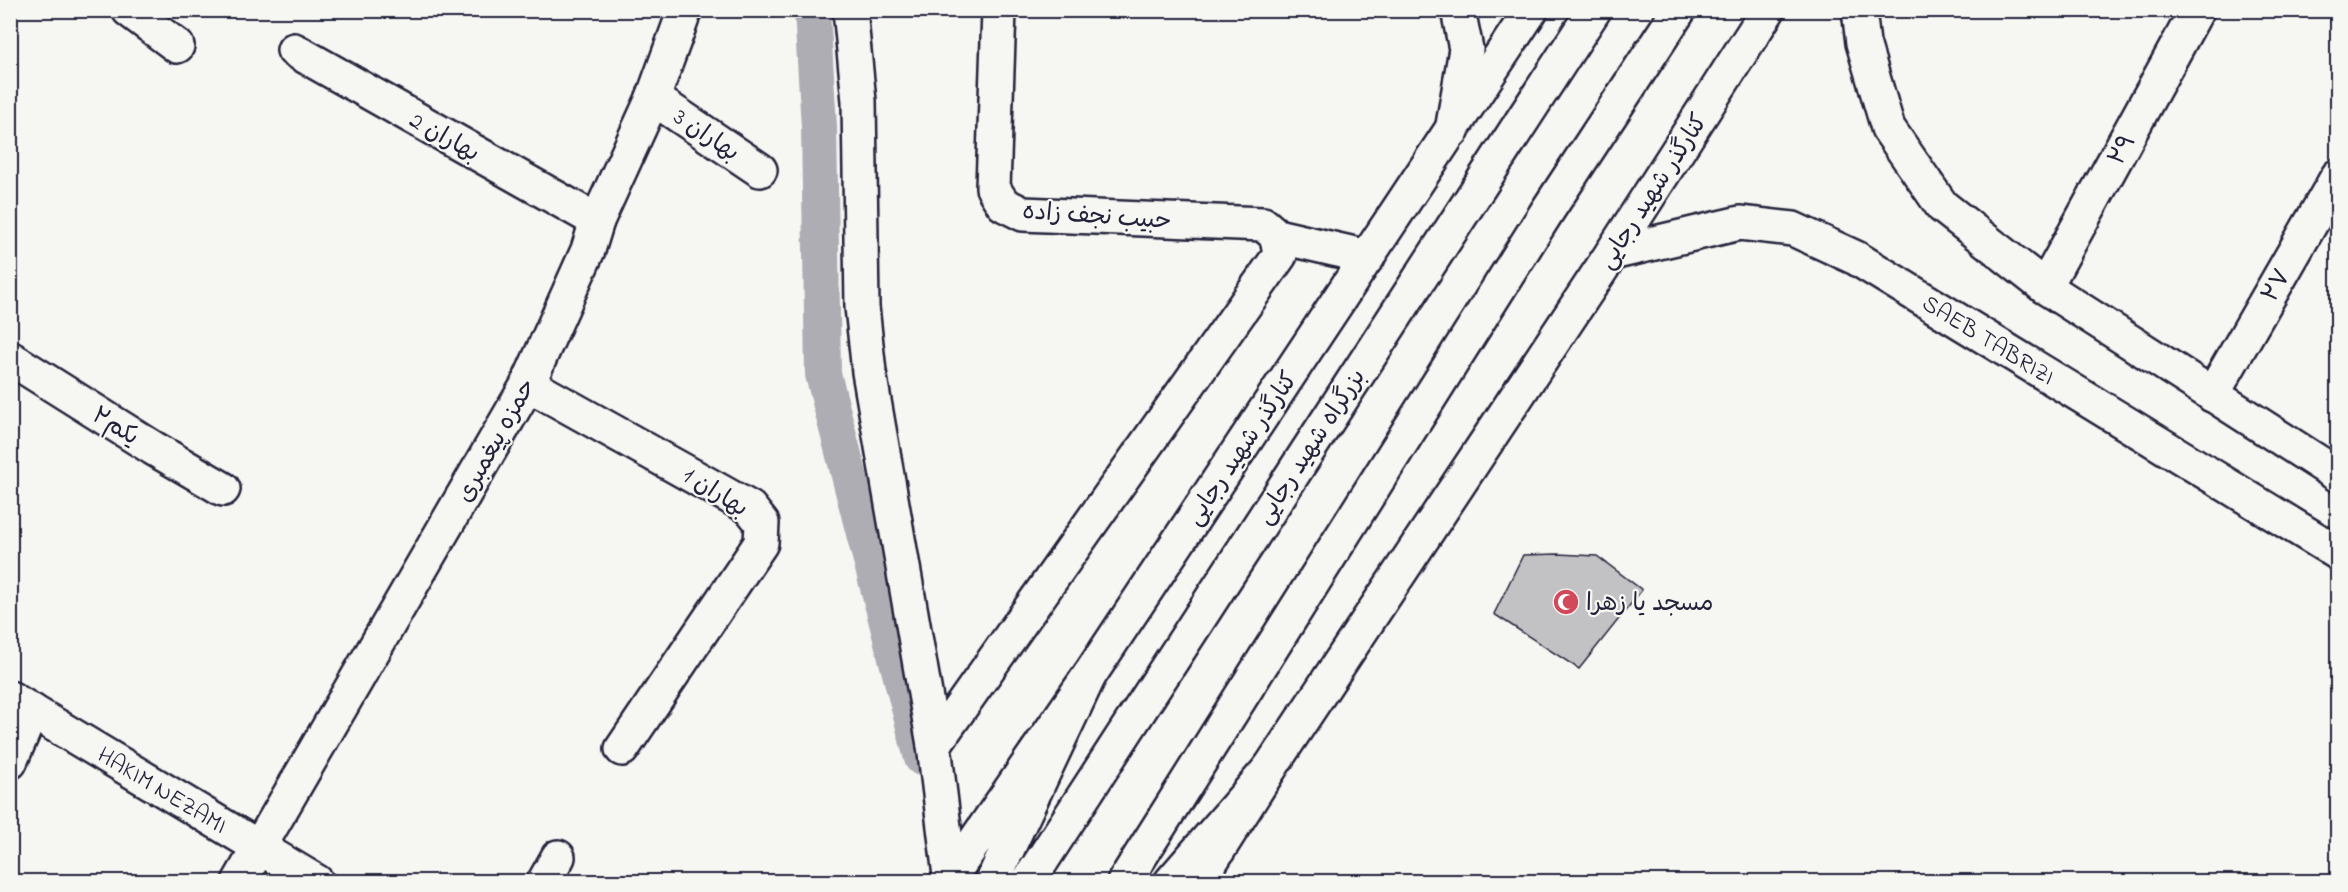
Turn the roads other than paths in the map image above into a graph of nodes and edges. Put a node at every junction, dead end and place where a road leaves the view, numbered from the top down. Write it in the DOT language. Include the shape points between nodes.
graph roads {
  1 [pos="129,10"];
  2 [pos="685,10"];
  3 [pos="850,10"];
  4 [pos="999,10"];
  5 [pos="1458,10"];
  6 [pos="1531,10"];
  7 [pos="1594,10"];
  8 [pos="1679,10"];
  9 [pos="1768,10"];
  10 [pos="1859,10"];
  11 [pos="2197,10"];
  12 [pos="177,46"];
  13 [pos="294,50"];
  14 [pos="653,98"];
  15 [pos="1452,131"];
  16 [pos="760,170"];
  17 [pos="2337,176"];
  18 [pos="597,221"];
  19 [pos="1277,236"];
  20 [pos="1612,253"];
  21 [pos="1368,257"];
  22 [pos="2045,287"];
  23 [pos="10,358"];
  24 [pos="528,384"];
  25 [pos="2212,395"];
  26 [pos="2337,475"];
  27 [pos="223,489"];
  28 [pos="2337,553"];
  29 [pos="1089,676"];
  30 [pos="21,704"];
  31 [pos="934,745"];
  32 [pos="622,749"];
  33 [pos="10,762"];
  34 [pos="1270,768"];
  35 [pos="260,847"];
  36 [pos="948,879"];
  37 [pos="239,882"];
  38 [pos="317,882"];
  39 [pos="992,882"];
  40 [pos="1028,882"];
  41 [pos="1124,882"];
  42 [pos="1172,882"];
  43 [pos="1198,882"];
  1 -- 12 [label="main road"];
  2 -- 14 [label="main road, حمزه پیغمبری"];
  3 -- 31 [label="main road" via="859,101 863,318 869,372"];
  4 -- 19 [label="main road, حبیب نجف زاده" via="993,188 1003,204 1023,214 1263,224"];
  5 -- 15 [label="main road" via="1466,49"];
  6 -- 15 [label="main road, کنارگذر شهید رجایی"];
  7 -- 40 [label="main road, بزرگراه شهید رجایی"];
  8 -- 41 [label="main road" via="1548,210"];
  9 -- 20 [label="main road, کنارگذر شهید رجایی"];
  10 -- 22 [label="main road" via="1863,43 1888,128 1942,206"];
  11 -- 22 [label="main road, ۲۹"];
  13 -- 18 [label="main road, بهاران 2"];
  14 -- 16 [label="main road, بهاران 3"];
  14 -- 18 [label="main road, حمزه پیغمبری"];
  15 -- 21 [label="main road, کنارگذر شهید رجایی"];
  17 -- 25 [label="main road, ۲۷"];
  18 -- 24 [label="main road, حمزه پیغمبری" via="588,250"];
  19 -- 21 [label="main road, حبیب نجف زاده"];
  19 -- 31 [label="main road" via="1280,255"];
  20 -- 28 [label="main road, SAEB TABRIZI" via="1740,224 1793,229 1856,258"];
  20 -- 34 [label="main road, کنارگذر شهید رجایی"];
  21 -- 29 [label="main road, کنارگذر شهید رجایی"];
  22 -- 25 [label="main road"];
  23 -- 27 [label="main road, یکم۲"];
  24 -- 32 [label="main road, بهاران 1" via="750,508 762,522 761,543"];
  24 -- 35 [label="main road, حمزه پیغمبری"];
  25 -- 26 [label="main road"];
  29 -- 36 [label="main road, کنارگذر شهید رجایی"];
  29 -- 39 [label="main road"];
  30 -- 33 [label="main road"];
  30 -- 35 [label="main road, HAKIM NEZAMI"];
  31 -- 36 [label="main road"];
  34 -- 42 [label="main road"];
  34 -- 43 [label="main road, کنارگذر شهید رجایی"];
  35 -- 37 [label="main road, حمزه پیغمبری"];
  35 -- 38 [label="main road, HAKIM NEZAMI"];
}
